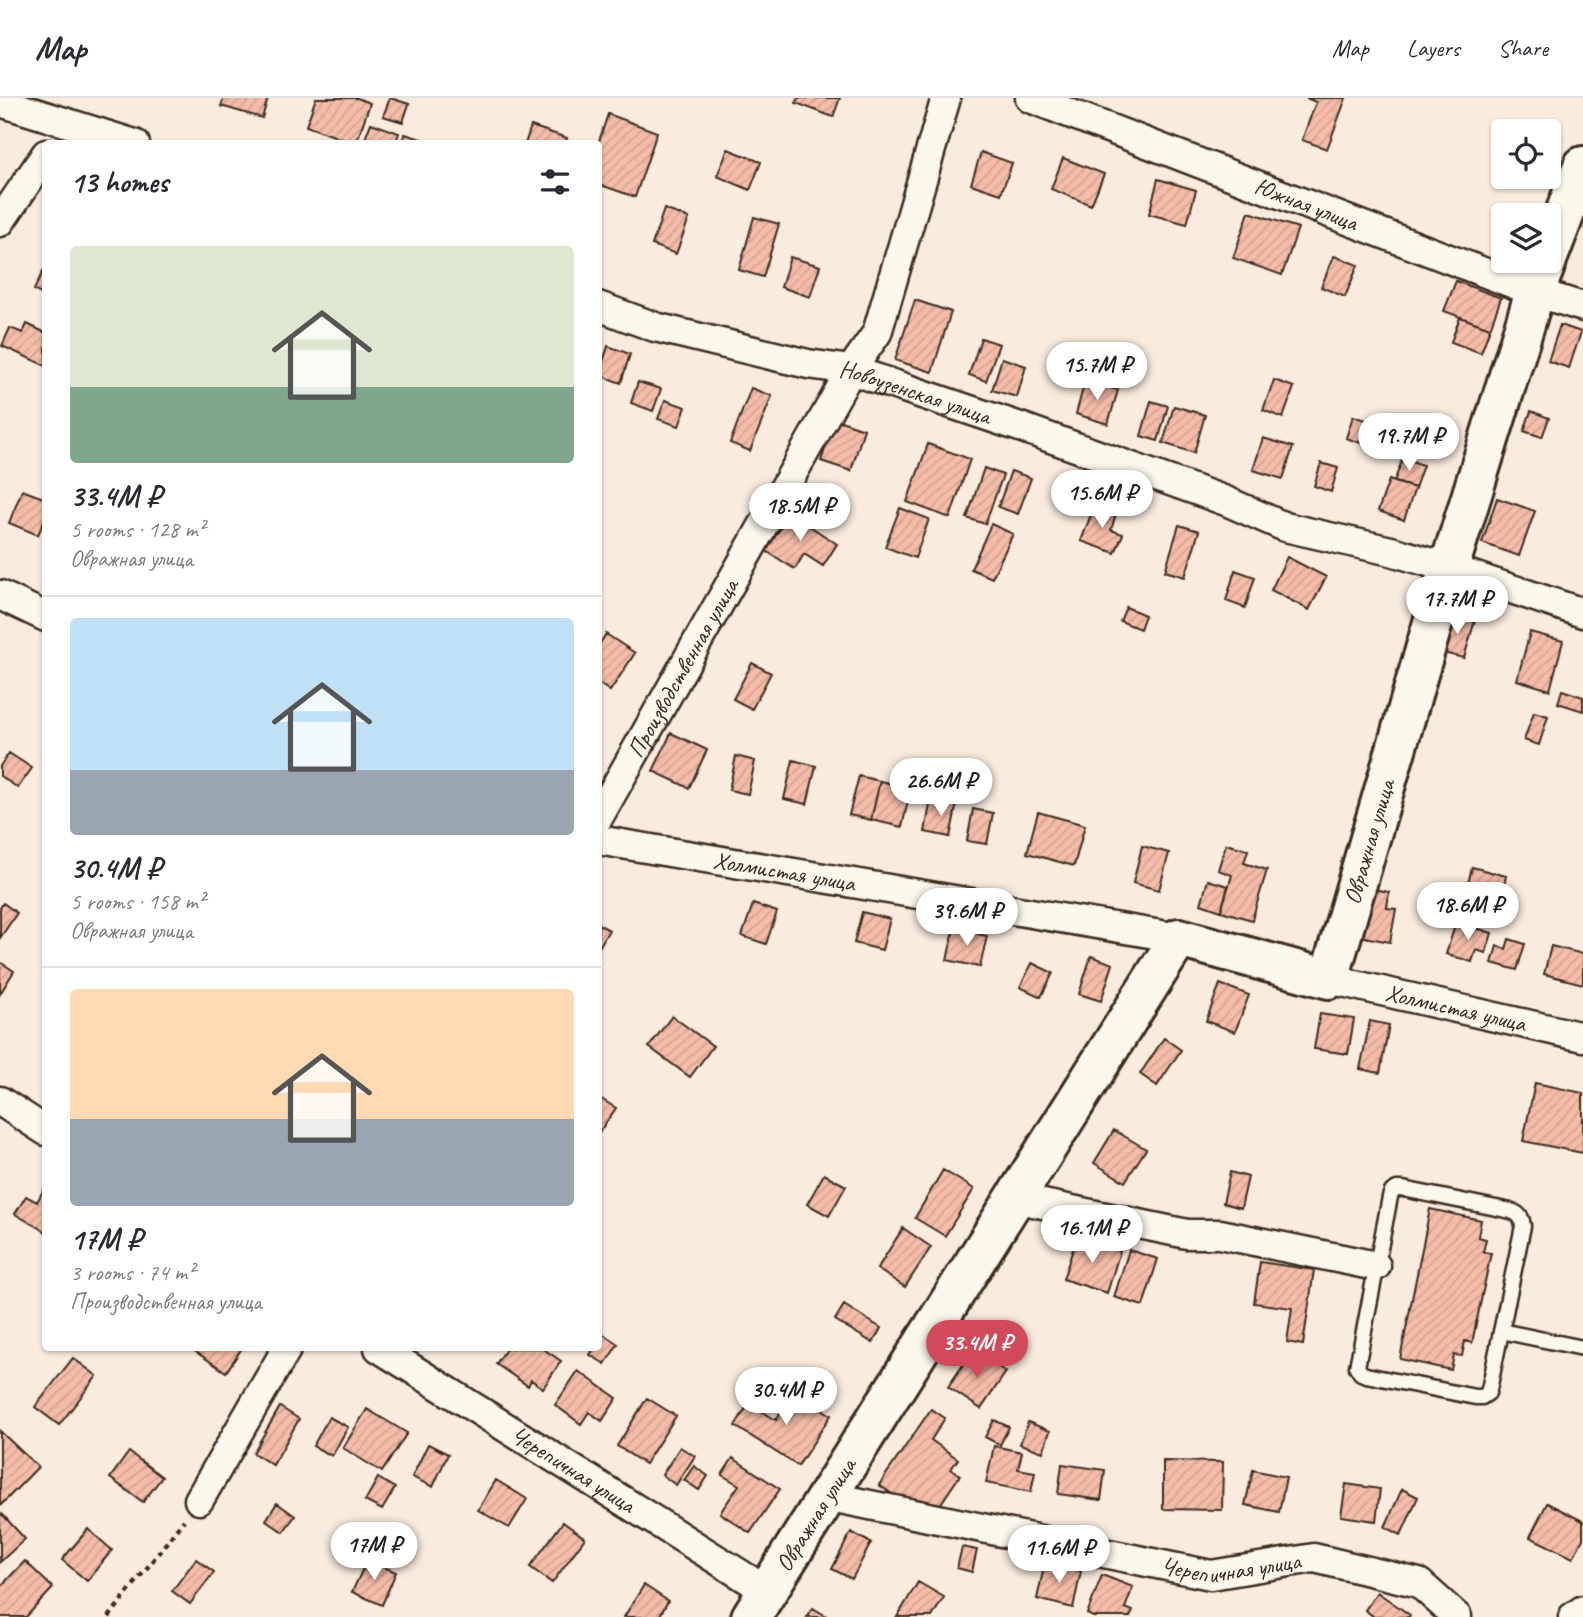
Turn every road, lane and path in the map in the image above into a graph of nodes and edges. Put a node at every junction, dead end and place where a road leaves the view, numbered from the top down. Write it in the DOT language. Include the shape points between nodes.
graph roads {
  1 [pos="946,98"];
  2 [pos="1030,98"];
  3 [pos="0,102"];
  4 [pos="65,122"];
  5 [pos="122,140"];
  6 [pos="42,160"];
  7 [pos="1583,166"];
  8 [pos="0,222"];
  9 [pos="1561,224"];
  10 [pos="1541,276"];
  11 [pos="602,307"];
  12 [pos="1583,307"];
  13 [pos="851,370"];
  14 [pos="1449,568"];
  15 [pos="0,595"];
  16 [pos="1583,613"];
  17 [pos="42,615"];
  18 [pos="602,811"];
  19 [pos="602,841"];
  20 [pos="1179,937"];
  21 [pos="1329,979"];
  22 [pos="1583,1037"];
  23 [pos="0,1101"];
  24 [pos="42,1128"];
  25 [pos="1014,1198"];
  26 [pos="1376,1266"];
  27 [pos="1501,1331"];
  28 [pos="1583,1348"];
  29 [pos="285,1351"];
  30 [pos="383,1351"];
  31 [pos="826,1496"];
  32 [pos="199,1500"];
  33 [pos="759,1604"];
  34 [pos="1583,1610"];
  35 [pos="109,1617"];
  36 [pos="1457,1617"];
  37 [pos="1573,1617"];
  1 -- 13 [label="street, Производственная улица" via="877,333"];
  2 -- 10 [label="street, Южная улица"];
  3 -- 4 [label="street"];
  4 -- 5 [label="street"];
  6 -- 8 [label="street"];
  7 -- 9 [label="street"];
  10 -- 12 [label="street, Южная улица"];
  10 -- 14 [label="street, Овражная улица"];
  11 -- 13 [label="street, Новоузенская улица" via="655,327"];
  13 -- 14 [label="street, Новоузенская улица" via="1213,496 1285,527"];
  13 -- 18 [label="street, Производственная улица"];
  14 -- 16 [label="street, Новоузенская улица"];
  14 -- 21 [label="street, Овражная улица"];
  15 -- 17 [label="street"];
  19 -- 20 [label="street, Холмистая улица"];
  20 -- 21 [label="street"];
  20 -- 25 [label="street, Овражная улица"];
  21 -- 22 [label="street, Холмистая улица"];
  23 -- 24 [label="street"];
  25 -- 26 [label="street"];
  25 -- 31 [label="street, Овражная улица"];
  26 -- 27 [label="lane" via="1357,1359 1361,1373 1482,1396 1488,1393"];
  26 -- 27 [label="lane" via="1390,1197 1397,1189 1517,1213 1523,1226"];
  27 -- 28 [label="lane"];
  29 -- 32 [label="street"];
  30 -- 33 [label="street, Черепичная улица"];
  31 -- 33 [label="street, Овражная улица"];
  31 -- 36 [label="street, Черепичная улица" via="1211,1575 1314,1558 1419,1583"];
  32 -- 35 [label="path"];
  34 -- 37 [label="street"];
}
